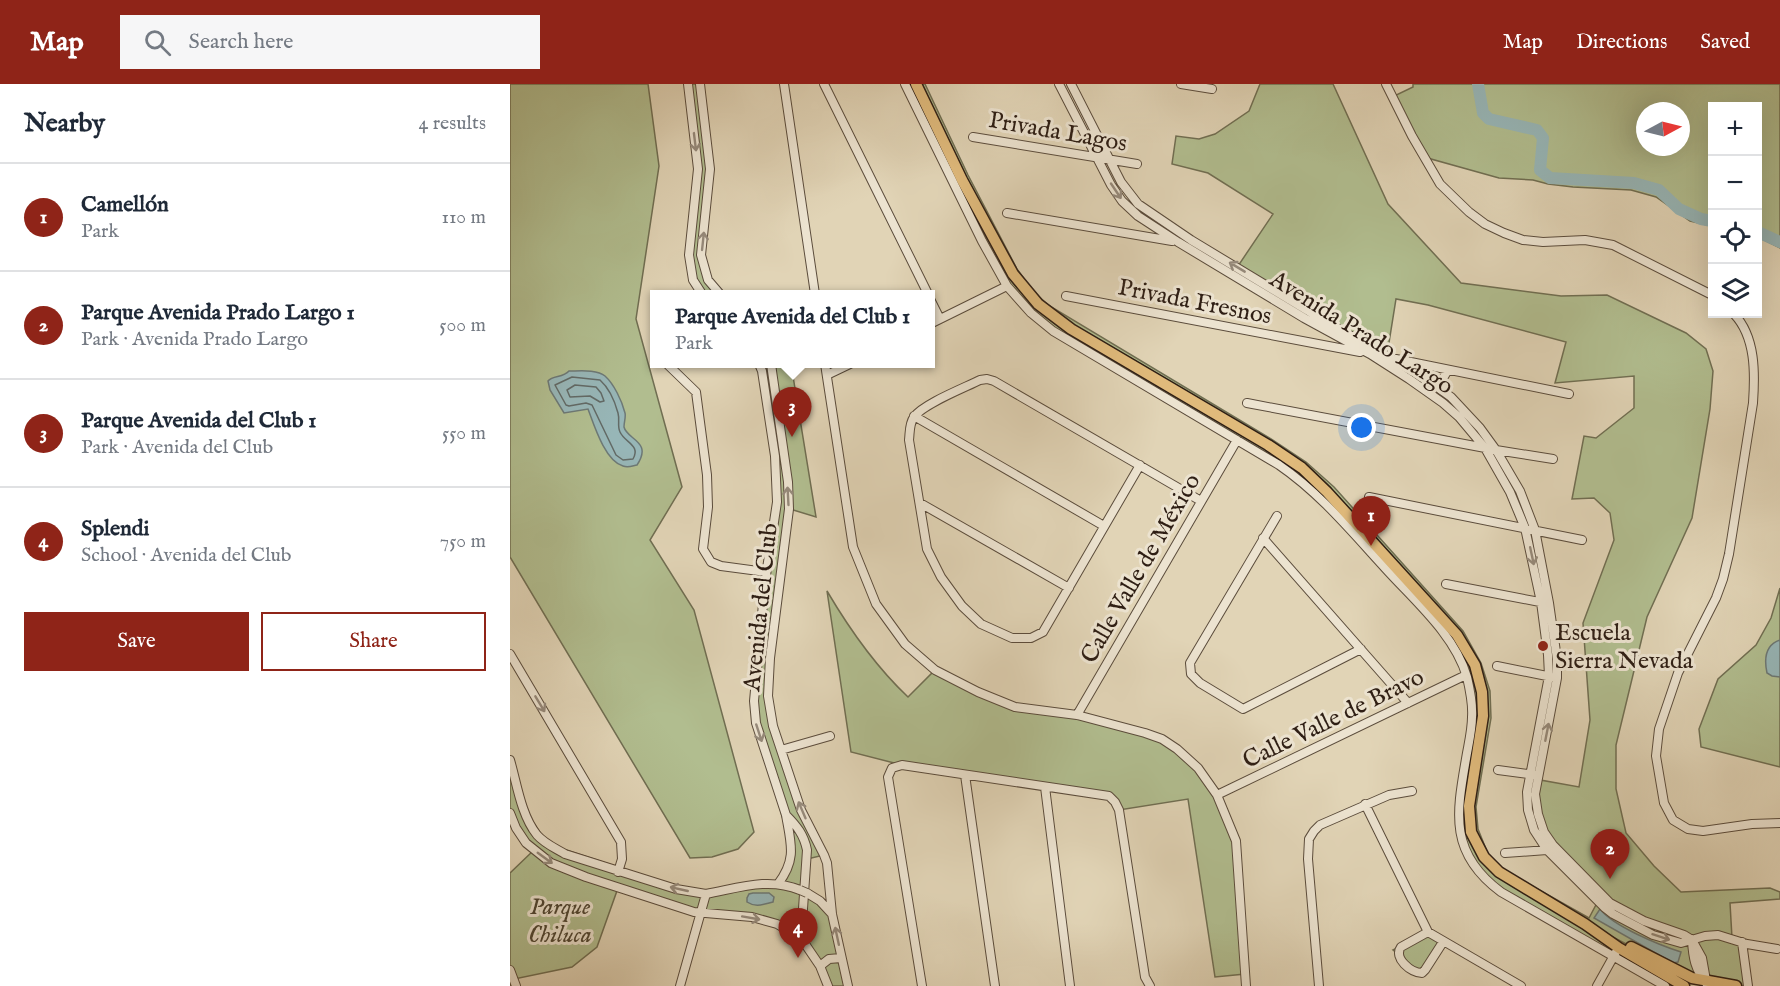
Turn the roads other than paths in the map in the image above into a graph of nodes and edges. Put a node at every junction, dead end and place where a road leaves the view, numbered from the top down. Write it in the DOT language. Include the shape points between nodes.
graph roads {
  1 [pos="688,84"];
  2 [pos="700,84"];
  3 [pos="784,84"];
  4 [pos="824,84"];
  5 [pos="905,84"];
  6 [pos="916,84"];
  7 [pos="1059,84"];
  8 [pos="1071,84"];
  9 [pos="1181,84"];
  10 [pos="1386,84"];
  11 [pos="1212,89"];
  12 [pos="973,136"];
  13 [pos="1095,157"];
  14 [pos="1110,160"];
  15 [pos="1137,164"];
  16 [pos="1007,213"];
  17 [pos="1191,240"];
  18 [pos="1178,243"];
  19 [pos="1007,286"];
  20 [pos="699,290"];
  21 [pos="717,290"];
  22 [pos="814,290"];
  23 [pos="926,290"];
  24 [pos="1708,293"];
  25 [pos="1066,296"];
  26 [pos="935,309"];
  27 [pos="1737,318"];
  28 [pos="940,319"];
  29 [pos="935,322"];
  30 [pos="1325,330"];
  31 [pos="1322,345"];
  32 [pos="1370,354"];
  33 [pos="1388,357"];
  34 [pos="672,368"];
  35 [pos="760,368"];
  36 [pos="772,368"];
  37 [pos="826,368"];
  38 [pos="840,368"];
  39 [pos="1448,369"];
  40 [pos="827,375"];
  41 [pos="773,381"];
  42 [pos="764,383"];
  43 [pos="1442,390"];
  44 [pos="1569,394"];
  45 [pos="1247,403"];
  46 [pos="914,416"];
  47 [pos="1237,440"];
  48 [pos="1485,448"];
  49 [pos="1496,450"];
  50 [pos="1553,459"];
  51 [pos="1140,465"];
  52 [pos="1369,497"];
  53 [pos="1201,501"];
  54 [pos="920,503"];
  55 [pos="1277,516"];
  56 [pos="1104,526"];
  57 [pos="1525,528"];
  58 [pos="1535,530"];
  59 [pos="1263,538"];
  60 [pos="1582,540"];
  61 [pos="766,572"];
  62 [pos="1446,584"];
  63 [pos="1069,588"];
  64 [pos="1545,603"];
  65 [pos="1361,649"];
  66 [pos="510,654"];
  67 [pos="1497,666"];
  68 [pos="1466,675"];
  69 [pos="1553,677"];
  70 [pos="1408,703"];
  71 [pos="1077,715"];
  72 [pos="830,736"];
  73 [pos="781,750"];
  74 [pos="510,760"];
  75 [pos="1498,770"];
  76 [pos="1535,774"];
  77 [pos="965,775"];
  78 [pos="1045,787"];
  79 [pos="1412,791"];
  80 [pos="1217,795"];
  81 [pos="1365,804"];
  82 [pos="510,813"];
  83 [pos="786,815"];
  84 [pos="1780,824"];
  85 [pos="1547,850"];
  86 [pos="1505,854"];
  87 [pos="1561,858"];
  88 [pos="618,872"];
  89 [pos="778,884"];
  90 [pos="706,894"];
  91 [pos="827,907"];
  92 [pos="701,913"];
  93 [pos="1585,924"];
  94 [pos="1428,932"];
  95 [pos="801,938"];
  96 [pos="1692,940"];
  97 [pos="1443,942"];
  98 [pos="1744,943"];
  99 [pos="1779,950"];
  100 [pos="1616,951"];
  101 [pos="841,958"];
  102 [pos="820,966"];
  103 [pos="510,970"];
  104 [pos="1707,984"];
  105 [pos="1517,985"];
  106 [pos="516,986"];
  107 [pos="680,986"];
  108 [pos="828,986"];
  109 [pos="848,986"];
  110 [pos="922,986"];
  111 [pos="995,986"];
  112 [pos="1070,986"];
  113 [pos="1150,986"];
  114 [pos="1246,986"];
  115 [pos="1319,986"];
  116 [pos="1597,986"];
  117 [pos="1665,986"];
  118 [pos="1684,986"];
  119 [pos="1736,986"];
  120 [pos="1748,986"];
  121 [pos="1753,986"];
  1 -- 20 [label="street, one-way" via="698,169 689,255 693,280"];
  21 -- 2 [label="street, one-way" via="708,280 701,255 710,169"];
  3 -- 22 [label="street"];
  4 -- 23 [label="street"];
  5 -- 19 [label="street"];
  6 -- 93 [label="main road" via="1013,274 1038,304 1071,329 1302,468 1457,635 1474,665 1482,692 1483,716 1469,806 1471,832 1484,856 1499,872"];
  7 -- 13 [label="street, Avenida Prado Largo"];
  8 -- 14 [label="street, Avenida Prado Largo"];
  9 -- 11 [label="street"];
  10 -- 24 [label="street" via="1440,184 1485,224 1523,240 1585,240 1613,245"];
  12 -- 13 [label="street, Privada Lagos"];
  13 -- 14 [label="street, Privada Lagos"];
  13 -- 18 [label="street, Avenida Prado Largo, one-way" via="1122,201"];
  14 -- 15 [label="street, Privada Lagos"];
  14 -- 17 [label="street, Avenida Prado Largo" via="1138,204"];
  16 -- 18 [label="street"];
  17 -- 18 [label="street"];
  33 -- 17 [label="street, Avenida Prado Largo, one-way"];
  18 -- 30 [label="street, Avenida Prado Largo"];
  19 -- 28 [label="street"];
  19 -- 47 [label="street" via="1053,331"];
  25 -- 31 [label="street, Privada Fresnos"];
  26 -- 28 [label="street"];
  27 -- 84 [label="street" via="1748,336 1754,383 1729,554 1716,598 1667,702 1656,756 1664,803 1673,820 1688,829"];
  28 -- 29 [label="street"];
  30 -- 31 [label="street"];
  30 -- 32 [label="street, Avenida Prado Largo"];
  31 -- 32 [label="street, Privada Fresnos"];
  32 -- 33 [label="street, Privada Fresnos"];
  32 -- 48 [label="street, Avenida Prado Largo" via="1443,403"];
  33 -- 39 [label="street, Privada Fresnos"];
  33 -- 43 [label="street, Avenida Prado Largo"];
  34 -- 61 [label="street" via="696,393 708,475 703,549 711,562 721,566"];
  35 -- 42 [label="street, Avenida del Club"];
  36 -- 41 [label="street, Avenida del Club"];
  37 -- 40 [label="street"];
  38 -- 40 [label="street"];
  39 -- 43 [label="street"];
  39 -- 44 [label="street, Privada Fresnos"];
  40 -- 71 [label="street" via="853,547 876,604 905,644 935,670 978,692 1015,707"];
  41 -- 42 [label="street"];
  73 -- 41 [label="street, Avenida del Club, one-way" via="768,696 789,509"];
  42 -- 61 [label="street, Avenida del Club" via="777,480"];
  43 -- 49 [label="street, Avenida Prado Largo"];
  45 -- 48 [label="street"];
  46 -- 51 [label="street" via="925,407 987,379"];
  46 -- 54 [label="street" via="909,440"];
  46 -- 56 [label="street"];
  47 -- 53 [label="street, Calle Valle de México"];
  47 -- 68 [label="street" via="1299,478 1325,504 1440,628 1458,653"];
  48 -- 49 [label="street"];
  48 -- 57 [label="street, Avenida Prado Largo"];
  49 -- 50 [label="street"];
  49 -- 58 [label="street, Avenida Prado Largo" via="1520,491"];
  51 -- 53 [label="street"];
  51 -- 56 [label="street"];
  52 -- 57 [label="street"];
  53 -- 71 [label="street, Calle Valle de México"];
  54 -- 63 [label="street"];
  54 -- 63 [label="street" via="927,549 940,576 981,624 1012,638 1031,638 1043,632"];
  55 -- 59 [label="street"];
  56 -- 63 [label="street"];
  57 -- 58 [label="street"];
  57 -- 64 [label="street, Avenida Prado Largo, one-way"];
  58 -- 60 [label="street"];
  58 -- 64 [label="street, Avenida Prado Largo"];
  59 -- 65 [label="street"];
  59 -- 65 [label="street" via="1190,663 1191,674 1243,709"];
  61 -- 83 [label="street, Avenida del Club, one-way" via="754,700 756,723"];
  62 -- 64 [label="street"];
  64 -- 69 [label="street, Avenida Prado Largo"];
  65 -- 70 [label="street"];
  66 -- 88 [label="street, one-way" via="621,842"];
  67 -- 69 [label="street"];
  68 -- 70 [label="street, Calle Valle de Bravo"];
  68 -- 100 [label="street" via="1473,719 1458,819 1461,841 1472,863 1501,892"];
  69 -- 76 [label="street, Avenida Prado Largo"];
  70 -- 80 [label="street, Calle Valle de Bravo"];
  71 -- 80 [label="street" via="1162,739 1198,768"];
  72 -- 73 [label="street"];
  91 -- 73 [label="street, Avenida del Club, one-way" via="827,863 801,810"];
  74 -- 88 [label="street" via="524,809 538,836 565,854"];
  75 -- 76 [label="street"];
  76 -- 85 [label="street, Avenida Prado Largo" via="1527,792 1528,810 1534,830"];
  76 -- 87 [label="street, Avenida Prado Largo" via="1538,814 1544,832"];
  77 -- 78 [label="street"];
  77 -- 110 [label="street" via="902,765 892,768 888,777"];
  77 -- 111 [label="street"];
  78 -- 112 [label="street"];
  78 -- 113 [label="street" via="1109,796 1115,802 1145,977"];
  79 -- 81 [label="street"];
  80 -- 114 [label="street" via="1236,841"];
  81 -- 94 [label="street"];
  81 -- 115 [label="street" via="1320,825 1309,839"];
  82 -- 92 [label="street, one-way" via="526,843 551,863"];
  83 -- 89 [label="street" via="790,863"];
  83 -- 95 [label="street, Avenida del Club" via="805,838 807,850"];
  85 -- 86 [label="street"];
  85 -- 87 [label="street, Avenida Prado Largo"];
  87 -- 96 [label="street, Avenida Prado Largo" via="1610,903"];
  90 -- 88 [label="street, one-way"];
  89 -- 90 [label="street"];
  89 -- 91 [label="street" via="804,891"];
  90 -- 92 [label="street"];
  101 -- 91 [label="street, Avenida del Club, one-way"];
  92 -- 95 [label="street, one-way" via="752,917 777,924"];
  92 -- 107 [label="street"];
  93 -- 100 [label="main road"];
  93 -- 104 [label="main road"];
  94 -- 97 [label="street"];
  94 -- 97 [label="street" via="1398,951 1400,959 1414,972 1425,970"];
  95 -- 102 [label="street"];
  96 -- 98 [label="street" via="1718,934"];
  96 -- 104 [label="street" via="1696,967"];
  97 -- 105 [label="street"];
  98 -- 99 [label="street"];
  98 -- 120 [label="street"];
  98 -- 121 [label="street"];
  100 -- 116 [label="street"];
  100 -- 117 [label="street"];
  100 -- 118 [label="main road"];
  101 -- 102 [label="street" via="829,958"];
  101 -- 109 [label="street, Avenida del Club"];
  102 -- 108 [label="street"];
  103 -- 106 [label="street"];
  104 -- 119 [label="main road"];
}
